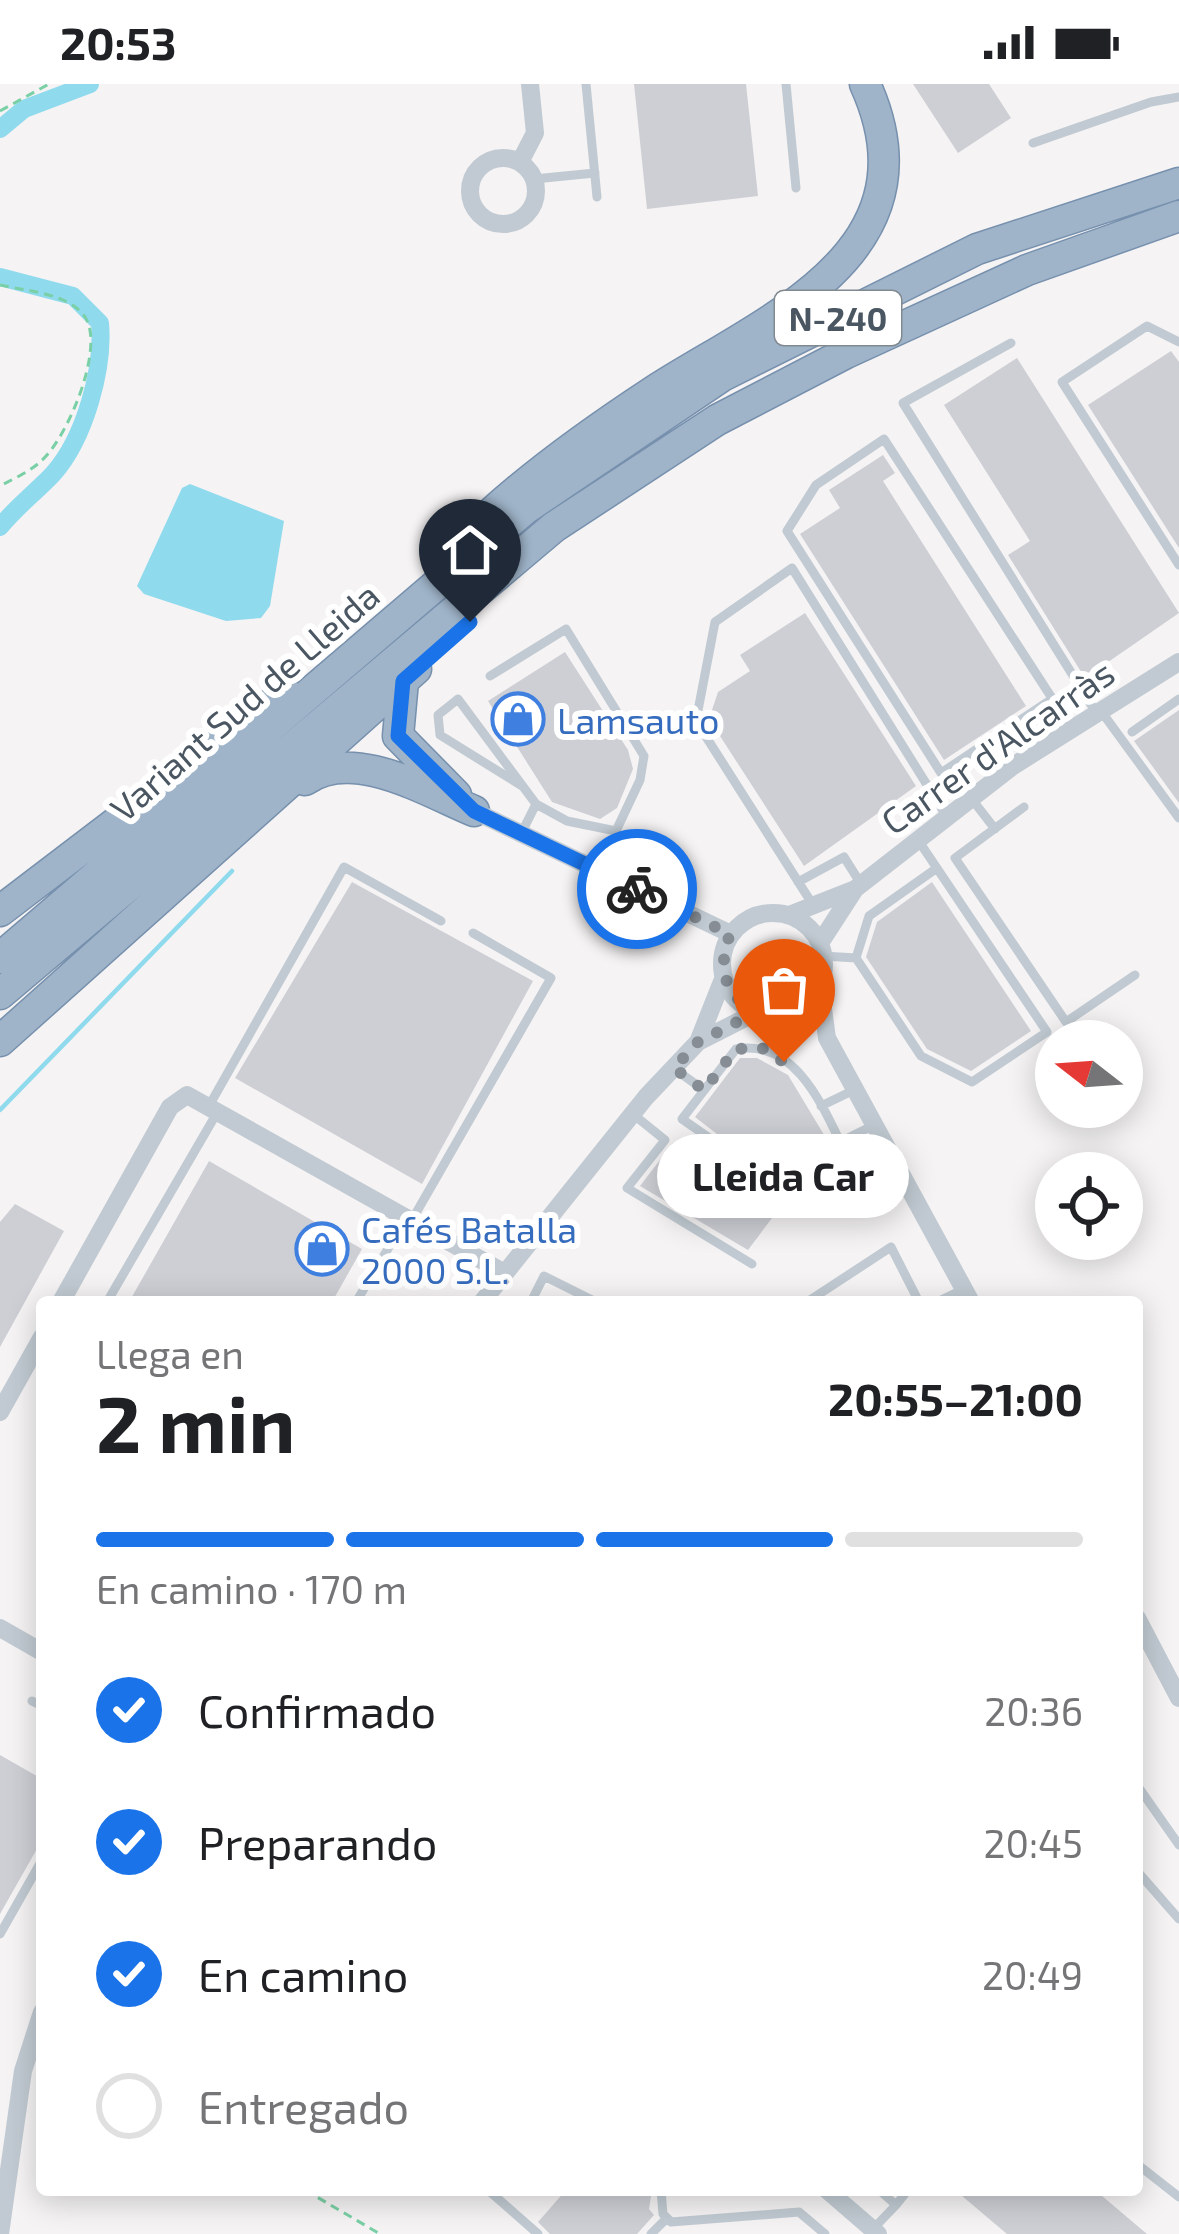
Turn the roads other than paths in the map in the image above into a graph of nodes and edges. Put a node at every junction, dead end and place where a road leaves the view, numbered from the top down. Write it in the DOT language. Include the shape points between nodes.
graph roads {
  1 [pos="530,84"];
  2 [pos="586,84"];
  3 [pos="786,84"];
  4 [pos="865,84"];
  5 [pos="1179,98"];
  6 [pos="1033,143"];
  7 [pos="520,162"];
  8 [pos="595,173"];
  9 [pos="534,179"];
  10 [pos="1179,183"];
  11 [pos="796,188"];
  12 [pos="597,196"];
  13 [pos="1179,216"];
  14 [pos="1179,342"];
  15 [pos="1011,343"];
  16 [pos="717,420"];
  17 [pos="525,509"];
  18 [pos="1179,566"];
  19 [pos="365,632"];
  20 [pos="1177,666"];
  21 [pos="490,676"];
  22 [pos="403,681"];
  23 [pos="1052,698"];
  24 [pos="1179,699"];
  25 [pos="1099,712"];
  26 [pos="1072,729"];
  27 [pos="1132,732"];
  28 [pos="522,786"];
  29 [pos="971,798"];
  30 [pos="536,804"];
  31 [pos="1024,807"];
  32 [pos="474,811"];
  33 [pos="947,817"];
  34 [pos="1179,818"];
  35 [pos="246,822"];
  36 [pos="995,829"];
  37 [pos="521,834"];
  38 [pos="918,840"];
  39 [pos="937,868"];
  40 [pos="798,882"];
  41 [pos="858,886"];
  42 [pos="813,905"];
  43 [pos="0,911"];
  44 [pos="789,915"];
  45 [pos="441,921"];
  46 [pos="473,933"];
  47 [pos="730,934"];
  48 [pos="822,950"];
  49 [pos="0,958"];
  50 [pos="856,958"];
  51 [pos="1135,975"];
  52 [pos="723,979"];
  53 [pos="820,986"];
  54 [pos="0,994"];
  55 [pos="755,1013"];
  56 [pos="791,1013"];
  57 [pos="827,1038"];
  58 [pos="0,1041"];
  59 [pos="698,1042"];
  60 [pos="674,1068"];
  61 [pos="855,1089"];
  62 [pos="704,1090"];
  63 [pos="821,1106"];
  64 [pos="214,1109"];
  65 [pos="633,1114"];
  66 [pos="874,1125"];
  67 [pos="840,1142"];
  68 [pos="738,1158"];
  69 [pos="831,1191"];
  70 [pos="410,1219"];
  71 [pos="752,1264"];
  72 [pos="503,1272"];
  73 [pos="64,1296"];
  74 [pos="110,1296"];
  75 [pos="360,1296"];
  76 [pos="488,1296"];
  77 [pos="535,1296"];
  78 [pos="584,1296"];
  79 [pos="816,1296"];
  80 [pos="916,1296"];
  81 [pos="967,1296"];
  82 [pos="36,1348"];
  83 [pos="0,1412"];
  84 [pos="0,1628"];
  85 [pos="1143,1629"];
  86 [pos="36,1649"];
  87 [pos="1179,1698"];
  88 [pos="1143,1794"];
  89 [pos="1179,1845"];
  90 [pos="36,1871"];
  91 [pos="1143,1878"];
  92 [pos="1179,1918"];
  93 [pos="0,1934"];
  94 [pos="36,2031"];
  95 [pos="1143,2169"];
  96 [pos="495,2196"];
  97 [pos="662,2196"];
  98 [pos="834,2196"];
  99 [pos="886,2196"];
  100 [pos="903,2196"];
  101 [pos="1179,2197"];
  102 [pos="896,2205"];
  103 [pos="667,2218"];
  104 [pos="874,2232"];
  105 [pos="0,2234"];
  106 [pos="538,2234"];
  107 [pos="652,2234"];
  108 [pos="826,2234"];
  1 -- 7 [label="street" via="536,133"];
  2 -- 8 [label="lane"];
  3 -- 11 [label="lane"];
  4 -- 19 [label="highway" via="880,139 878,190 861,238 832,278 526,481"];
  5 -- 6 [label="lane"];
  7 -- 9 [label="street"];
  7 -- 9 [label="street" via="489,160 474,175 470,196 480,215 499,224 521,219 534,201"];
  8 -- 9 [label="lane"];
  8 -- 12 [label="lane"];
  10 -- 17 [label="highway, Variant Sud de Lleida / N-240" via="977,249 744,365"];
  13 -- 16 [label="highway, Variant Sud de Lleida / N-240" via="1028,270"];
  14 -- 18 [label="lane" via="1147,326 1062,382"];
  15 -- 25 [label="lane" via="903,403"];
  16 -- 22 [label="highway, N-240" via="569,533"];
  16 -- 54 [label="highway, Variant Sud de Lleida / N-240" via="554,527"];
  17 -- 19 [label="highway, N-240"];
  17 -- 49 [label="highway, Variant Sud de Lleida / N-240"];
  19 -- 43 [label="highway, N-240"];
  20 -- 25 [label="street, Carrer d'Alcarràs"];
  21 -- 30 [label="lane" via="566,629 644,756 616,831 567,821"];
  22 -- 32 [label="highway" via="398,736"];
  22 -- 35 [label="highway, N-240"];
  23 -- 23 [label="lane" via="884,439 816,485 787,531 941,772"];
  23 -- 26 [label="lane"];
  24 -- 27 [label="lane"];
  25 -- 26 [label="street, Carrer d'Alcarràs"];
  25 -- 34 [label="lane"];
  26 -- 29 [label="street, Carrer d'Alcarràs"];
  28 -- 28 [label="lane" via="458,699 437,715 440,734"];
  28 -- 30 [label="lane"];
  29 -- 33 [label="street, Carrer d'Alcarràs"];
  29 -- 36 [label="lane"];
  30 -- 37 [label="lane"];
  31 -- 36 [label="lane"];
  32 -- 35 [label="highway" via="352,766 320,770"];
  32 -- 37 [label="street"];
  33 -- 38 [label="street, Carrer d'Alcarràs"];
  33 -- 40 [label="lane" via="792,568 715,622 696,721"];
  35 -- 58 [label="highway, N-240"];
  36 -- 51 [label="lane" via="955,858 1066,1022"];
  37 -- 47 [label="street"];
  38 -- 39 [label="lane"];
  38 -- 41 [label="street, Carrer d'Alcarràs"];
  39 -- 50 [label="lane" via="869,916"];
  39 -- 50 [label="lane" via="1047,1032 972,1082 921,1056"];
  40 -- 41 [label="lane" via="844,856"];
  40 -- 42 [label="lane"];
  41 -- 42 [label="street, Carrer d'Alcarràs"];
  41 -- 48 [label="street, Carrer d'Alcarràs"];
  42 -- 44 [label="street, Carrer d'Alcarràs"];
  44 -- 47 [label="street" via="767,913"];
  44 -- 48 [label="street" via="808,926"];
  45 -- 64 [label="lane" via="344,867"];
  46 -- 70 [label="lane" via="551,978"];
  47 -- 52 [label="street"];
  48 -- 50 [label="lane"];
  48 -- 53 [label="street"];
  52 -- 55 [label="street"];
  52 -- 59 [label="street"];
  53 -- 56 [label="street"];
  53 -- 57 [label="street"];
  55 -- 56 [label="street"];
  55 -- 59 [label="street"];
  56 -- 57 [label="street"];
  57 -- 61 [label="street"];
  59 -- 60 [label="street"];
  60 -- 62 [label="lane"];
  60 -- 65 [label="street"];
  61 -- 63 [label="lane"];
  61 -- 66 [label="street"];
  62 -- 63 [label="lane" via="736,1049 762,1048 805,1076"];
  62 -- 68 [label="lane" via="682,1119"];
  63 -- 67 [label="lane"];
  64 -- 70 [label="street"];
  64 -- 73 [label="street" via="187,1094 170,1107"];
  64 -- 74 [label="lane"];
  65 -- 71 [label="lane" via="664,1140 627,1188"];
  65 -- 72 [label="street"];
  66 -- 67 [label="lane"];
  66 -- 81 [label="street"];
  67 -- 69 [label="lane" via="851,1164"];
  70 -- 72 [label="street"];
  70 -- 75 [label="lane"];
  72 -- 76 [label="street"];
  77 -- 78 [label="lane" via="544,1276"];
  79 -- 80 [label="lane" via="891,1247"];
  82 -- 83 [label="street"];
  84 -- 86 [label="street"];
  85 -- 87 [label="street"];
  88 -- 89 [label="lane"];
  90 -- 93 [label="lane"];
  91 -- 92 [label="lane"];
  94 -- 105 [label="street"];
  95 -- 101 [label="lane"];
  96 -- 106 [label="lane"];
  97 -- 103 [label="lane"];
  98 -- 104 [label="street"];
  99 -- 102 [label="lane"];
  100 -- 102 [label="lane"];
  102 -- 104 [label="lane"];
  103 -- 107 [label="lane"];
  103 -- 108 [label="lane" via="799,2212"];
}
